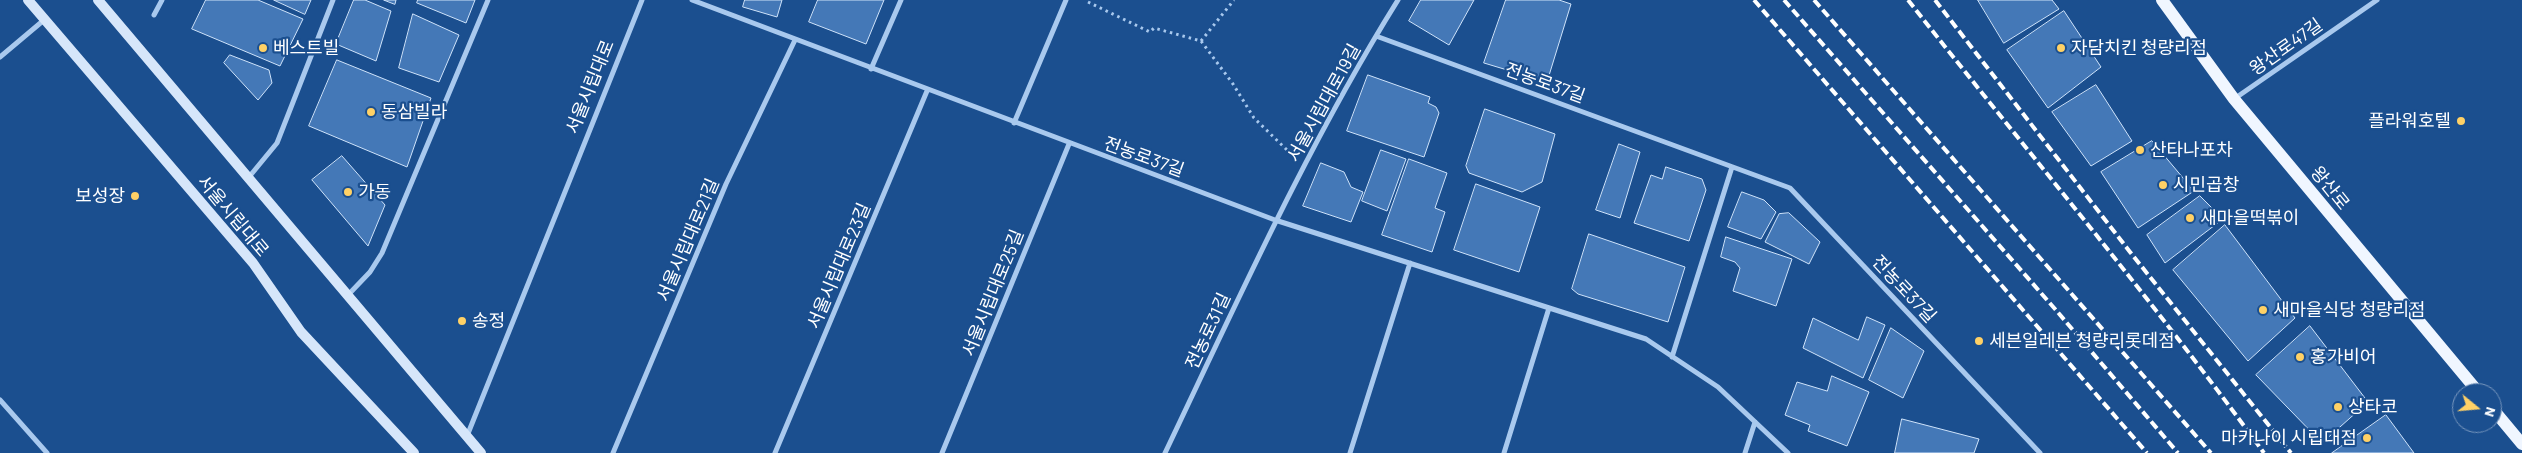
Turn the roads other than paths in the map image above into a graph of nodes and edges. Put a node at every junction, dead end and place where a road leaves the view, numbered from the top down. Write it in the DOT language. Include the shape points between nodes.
graph roads {
  1 [pos="28,0"];
  2 [pos="98,0"];
  3 [pos="162,0"];
  4 [pos="333,0"];
  5 [pos="488,0"];
  6 [pos="642,0"];
  7 [pos="692,0"];
  8 [pos="901,0"];
  9 [pos="1066,0"];
  10 [pos="1398,0"];
  11 [pos="2162,0"];
  12 [pos="2377,0"];
  13 [pos="154,15"];
  14 [pos="44,20"];
  15 [pos="1376,36"];
  16 [pos="795,40"];
  17 [pos="0,57"];
  18 [pos="871,69"];
  19 [pos="927,90"];
  20 [pos="2234,99"];
  21 [pos="1014,123"];
  22 [pos="1069,144"];
  23 [pos="1732,167"];
  24 [pos="249,177"];
  25 [pos="1275,220"];
  26 [pos="1410,263"];
  27 [pos="348,295"];
  28 [pos="1549,308"];
  29 [pos="1672,357"];
  30 [pos="2471,383"];
  31 [pos="0,400"];
  32 [pos="2502,420"];
  33 [pos="1755,422"];
  34 [pos="467,436"];
  35 [pos="2522,444"];
  36 [pos="47,453"];
  37 [pos="414,453"];
  38 [pos="481,453"];
  39 [pos="613,453"];
  40 [pos="776,453"];
  41 [pos="942,453"];
  42 [pos="1165,453"];
  43 [pos="1350,453"];
  44 [pos="1504,453"];
  45 [pos="1745,453"];
  46 [pos="1788,453"];
  47 [pos="2040,453"];
  1 -- 14 [label="main road, 서울시립대로"];
  2 -- 24 [label="main road, 서울시립대로"];
  3 -- 13 [label="street"];
  4 -- 24 [label="street, 서울시립대로" via="277,143"];
  5 -- 27 [label="street" via="382,253 370,272"];
  6 -- 34 [label="street, 서울시립대로"];
  7 -- 16 [label="street, 전농로37길"];
  8 -- 18 [label="street"];
  9 -- 21 [label="street"];
  10 -- 15 [label="street, 서울시립대로19길"];
  11 -- 20 [label="main road, 왕산로"];
  12 -- 20 [label="street, 왕산로47길"];
  14 -- 17 [label="street"];
  14 -- 37 [label="main road, 서울시립대로" via="253,263 301,332"];
  15 -- 23 [label="street, 전농로37길"];
  15 -- 25 [label="street, 서울시립대로19길"];
  16 -- 18 [label="street, 전농로37길"];
  16 -- 39 [label="street, 서울시립대로21길" via="726,184"];
  18 -- 19 [label="street, 전농로37길"];
  19 -- 21 [label="street, 전농로37길"];
  19 -- 40 [label="street, 서울시립대로23길"];
  20 -- 30 [label="main road, 왕산로"];
  21 -- 22 [label="street, 전농로37길"];
  22 -- 25 [label="street, 전농로37길"];
  22 -- 41 [label="street, 서울시립대로25길"];
  23 -- 29 [label="street"];
  23 -- 47 [label="street, 전농로37길" via="1790,188"];
  24 -- 27 [label="main road, 서울시립대로"];
  25 -- 26 [label="street, 전농로37길"];
  25 -- 42 [label="street, 전농로31길"];
  26 -- 28 [label="street, 전농로37길"];
  26 -- 43 [label="street"];
  27 -- 34 [label="main road, 서울시립대로"];
  28 -- 29 [label="street, 전농로37길" via="1646,339"];
  28 -- 44 [label="street"];
  29 -- 33 [label="street, 전농로37길" via="1718,387"];
  31 -- 36 [label="street"];
  32 -- 35 [label="main road"];
  33 -- 45 [label="street"];
  33 -- 46 [label="street, 전농로37길"];
  34 -- 38 [label="main road, 서울시립대로"];
}
